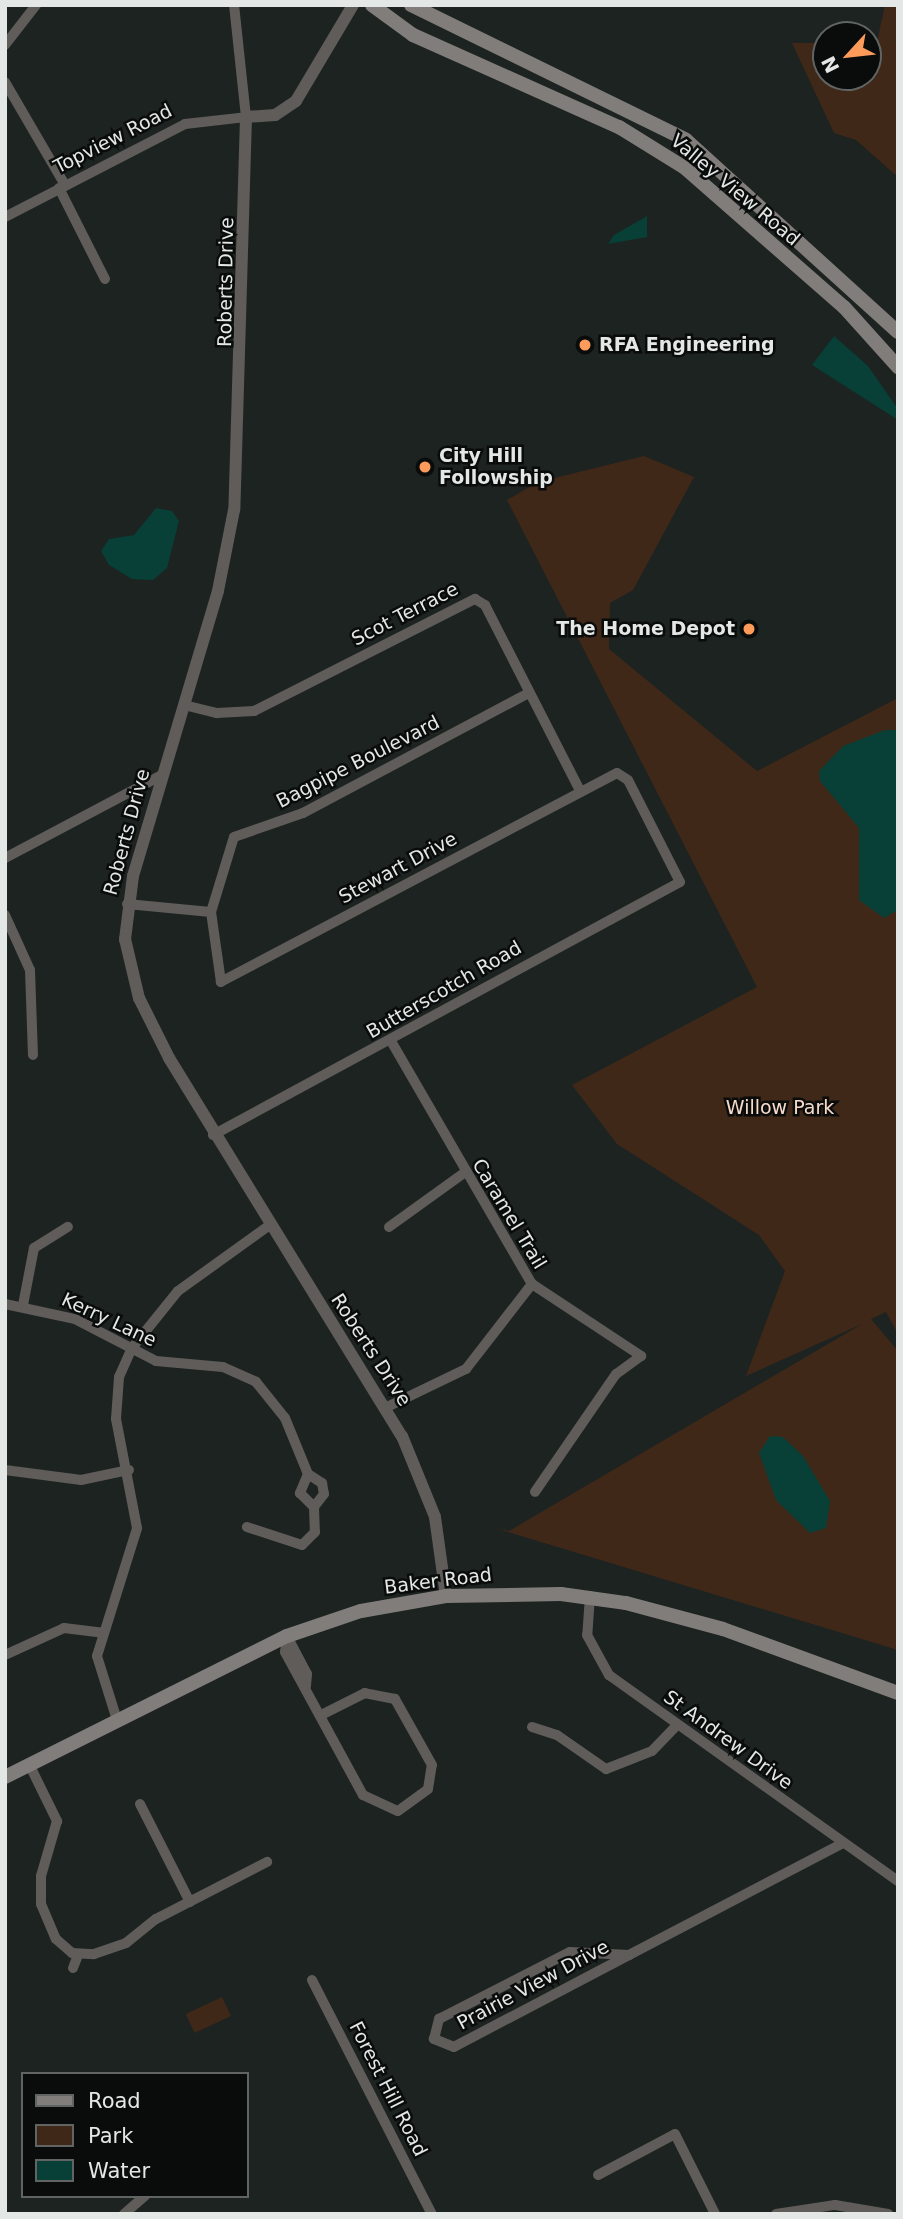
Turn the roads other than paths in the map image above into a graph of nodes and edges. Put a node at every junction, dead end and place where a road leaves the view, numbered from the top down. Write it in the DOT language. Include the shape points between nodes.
graph roads {
  1 [pos="36,5"];
  2 [pos="234,5"];
  3 [pos="353,5"];
  4 [pos="372,5"];
  5 [pos="411,5"];
  6 [pos="5,45"];
  7 [pos="5,82"];
  8 [pos="246,117"];
  9 [pos="62,187"];
  10 [pos="5,217"];
  11 [pos="105,279"];
  12 [pos="898,332"];
  13 [pos="898,367"];
  14 [pos="528,693"];
  15 [pos="184,705"];
  16 [pos="163,775"];
  17 [pos="580,791"];
  18 [pos="5,858"];
  19 [pos="680,882"];
  20 [pos="127,904"];
  21 [pos="211,912"];
  22 [pos="5,915"];
  23 [pos="391,1041"];
  24 [pos="33,1055"];
  25 [pos="219,1132"];
  26 [pos="464,1173"];
  27 [pos="68,1227"];
  28 [pos="268,1227"];
  29 [pos="389,1227"];
  30 [pos="532,1284"];
  31 [pos="5,1304"];
  32 [pos="23,1305"];
  33 [pos="132,1348"];
  34 [pos="387,1407"];
  35 [pos="5,1470"];
  36 [pos="129,1470"];
  37 [pos="308,1474"];
  38 [pos="535,1492"];
  39 [pos="314,1507"];
  40 [pos="247,1527"];
  41 [pos="446,1596"];
  42 [pos="590,1596"];
  43 [pos="103,1633"];
  44 [pos="287,1636"];
  45 [pos="5,1655"];
  46 [pos="898,1693"];
  47 [pos="321,1715"];
  48 [pos="117,1720"];
  49 [pos="676,1726"];
  50 [pos="532,1727"];
  51 [pos="29,1764"];
  52 [pos="5,1777"];
  53 [pos="140,1804"];
  54 [pos="843,1843"];
  55 [pos="267,1862"];
  56 [pos="898,1881"];
  57 [pos="190,1902"];
  58 [pos="78,1955"];
  59 [pos="629,1955"];
  60 [pos="73,1968"];
  61 [pos="312,1980"];
  62 [pos="598,2175"];
  63 [pos="143,2198"];
  64 [pos="124,2214"];
  65 [pos="432,2214"];
  66 [pos="715,2214"];
  67 [pos="776,2214"];
  68 [pos="888,2214"];
  1 -- 6 [label="street"];
  2 -- 8 [label="street, Roberts Drive"];
  3 -- 8 [label="street, Topview Road" via="296,101 275,115"];
  4 -- 13 [label="main road, Valley View Road" via="413,35 619,127 685,168 836,300"];
  5 -- 12 [label="main road, Valley View Road" via="686,140"];
  7 -- 9 [label="street"];
  8 -- 9 [label="street, Topview Road" via="185,124"];
  8 -- 15 [label="street, Roberts Drive" via="234,510"];
  9 -- 10 [label="street, Topview Road"];
  9 -- 11 [label="street"];
  14 -- 15 [label="street, Scot Terrace" via="485,605 475,598 254,711 217,713"];
  14 -- 17 [label="street, Scot Terrace"];
  14 -- 21 [label="street, Bagpipe Boulevard" via="303,813 239,834 226,849"];
  15 -- 16 [label="street, Roberts Drive"];
  16 -- 18 [label="street"];
  16 -- 20 [label="street, Roberts Drive"];
  17 -- 19 [label="street, Stewart Drive" via="611,775 624,775"];
  17 -- 21 [label="street, Stewart Drive" via="221,982"];
  19 -- 23 [label="street, Butterscotch Road" via="444,1006"];
  20 -- 21 [label="street"];
  20 -- 25 [label="street, Roberts Drive" via="127,958 139,998"];
  22 -- 24 [label="street" via="30,970"];
  23 -- 25 [label="street, Butterscotch Road"];
  23 -- 26 [label="street, Caramel Trail"];
  25 -- 28 [label="street, Roberts Drive"];
  26 -- 29 [label="street"];
  26 -- 30 [label="street, Caramel Trail"];
  27 -- 32 [label="street" via="34,1248"];
  28 -- 33 [label="street" via="178,1291"];
  28 -- 34 [label="street, Roberts Drive"];
  30 -- 34 [label="street" via="466,1369"];
  30 -- 38 [label="street, Caramel Trail" via="641,1356 616,1374"];
  31 -- 32 [label="street, Kerry Lane"];
  32 -- 33 [label="street, Kerry Lane" via="75,1320"];
  33 -- 36 [label="street" via="115,1402"];
  33 -- 37 [label="street, Kerry Lane" via="156,1362 223,1367 256,1382 285,1418"];
  34 -- 41 [label="street, Roberts Drive" via="435,1517"];
  35 -- 36 [label="street" via="81,1480"];
  36 -- 43 [label="street" via="134,1546"];
  37 -- 39 [label="street, Kerry Lane" via="300,1493"];
  37 -- 39 [label="street, Kerry Lane" via="325,1488"];
  39 -- 40 [label="street, Kerry Lane" via="315,1532 302,1545"];
  41 -- 42 [label="main road, Baker Road"];
  41 -- 44 [label="main road, Baker Road" via="361,1611"];
  42 -- 46 [label="main road, Baker Road" via="723,1629"];
  42 -- 49 [label="street, St Andrew Drive" via="587,1635 598,1661"];
  43 -- 45 [label="street" via="64,1628"];
  43 -- 48 [label="street" via="97,1670"];
  44 -- 47 [label="street" via="285,1652"];
  44 -- 48 [label="main road, Baker Road"];
  47 -- 47 [label="street" via="373,1804 410,1808 428,1789 432,1765 395,1699 365,1693"];
  48 -- 51 [label="main road, Baker Road"];
  49 -- 50 [label="street" via="652,1751 607,1769 557,1735"];
  49 -- 54 [label="street, St Andrew Drive"];
  51 -- 52 [label="main road, Baker Road"];
  51 -- 58 [label="street" via="57,1821 41,1876 41,1905 56,1939"];
  53 -- 57 [label="street"];
  54 -- 56 [label="street, St Andrew Drive"];
  54 -- 59 [label="street, Prairie View Drive"];
  55 -- 57 [label="street"];
  57 -- 58 [label="street" via="126,1944"];
  58 -- 60 [label="street"];
  59 -- 59 [label="street, Prairie View Drive" via="454,2047 434,2039 439,2019 570,1952"];
  61 -- 65 [label="street, Forest Hill Road"];
  62 -- 66 [label="street" via="675,2134"];
  63 -- 64 [label="street"];
  67 -- 68 [label="street" via="835,2205"];
}
